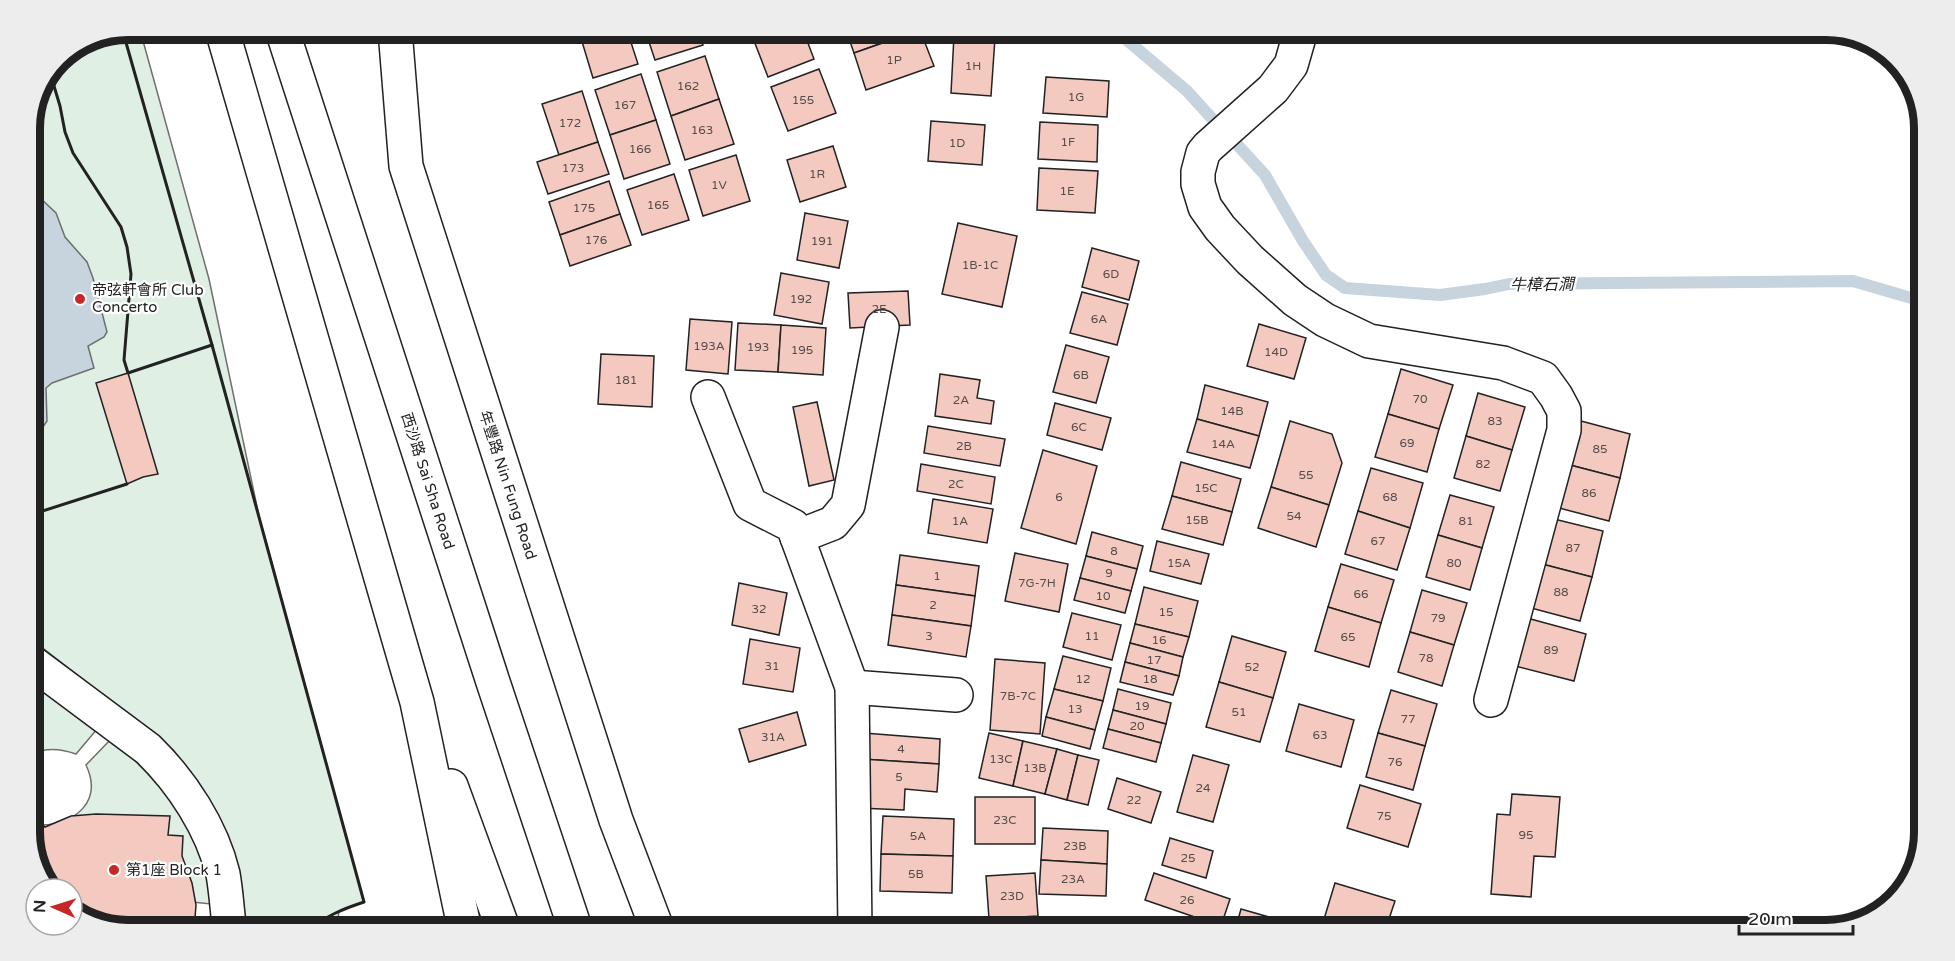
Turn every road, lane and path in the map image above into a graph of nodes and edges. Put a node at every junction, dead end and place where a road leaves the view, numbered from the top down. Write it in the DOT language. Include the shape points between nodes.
graph roads {
  1 [pos="225,40"];
  2 [pos="285,40"];
  3 [pos="396,40"];
  4 [pos="1298,40"];
  5 [pos="882,327"];
  6 [pos="708,397"];
  7 [pos="796,537"];
  8 [pos="41,669"];
  9 [pos="852,687"];
  10 [pos="956,695"];
  11 [pos="1491,700"];
  12 [pos="417,702"];
  13 [pos="228,920"];
  14 [pos="463,920"];
  15 [pos="500,920"];
  16 [pos="572,920"];
  17 [pos="654,920"];
  18 [pos="855,920"];
  1 -- 12 [label="street"];
  2 -- 16 [label="street, 西沙路 Sai Sha Road"];
  3 -- 17 [label="street, 年豐路 Nin Fung Road" via="406,166 616,820"];
  4 -- 11 [label="street" via="1291,65 1273,89 1203,153 1198,184 1212,217 1250,260 1295,300 1325,320 1369,341 1525,370 1544,378 1564,411 1564,430"];
  5 -- 7 [label="street" via="848,504 832,523"];
  6 -- 7 [label="street" via="750,504 793,526"];
  7 -- 9 [label="street"];
  8 -- 13 [label="street" via="148,749 178,782 216,852"];
  9 -- 10 [label="street"];
  9 -- 18 [label="street"];
  12 -- 14 [label="street"];
  12 -- 15 [label="street"];
}
